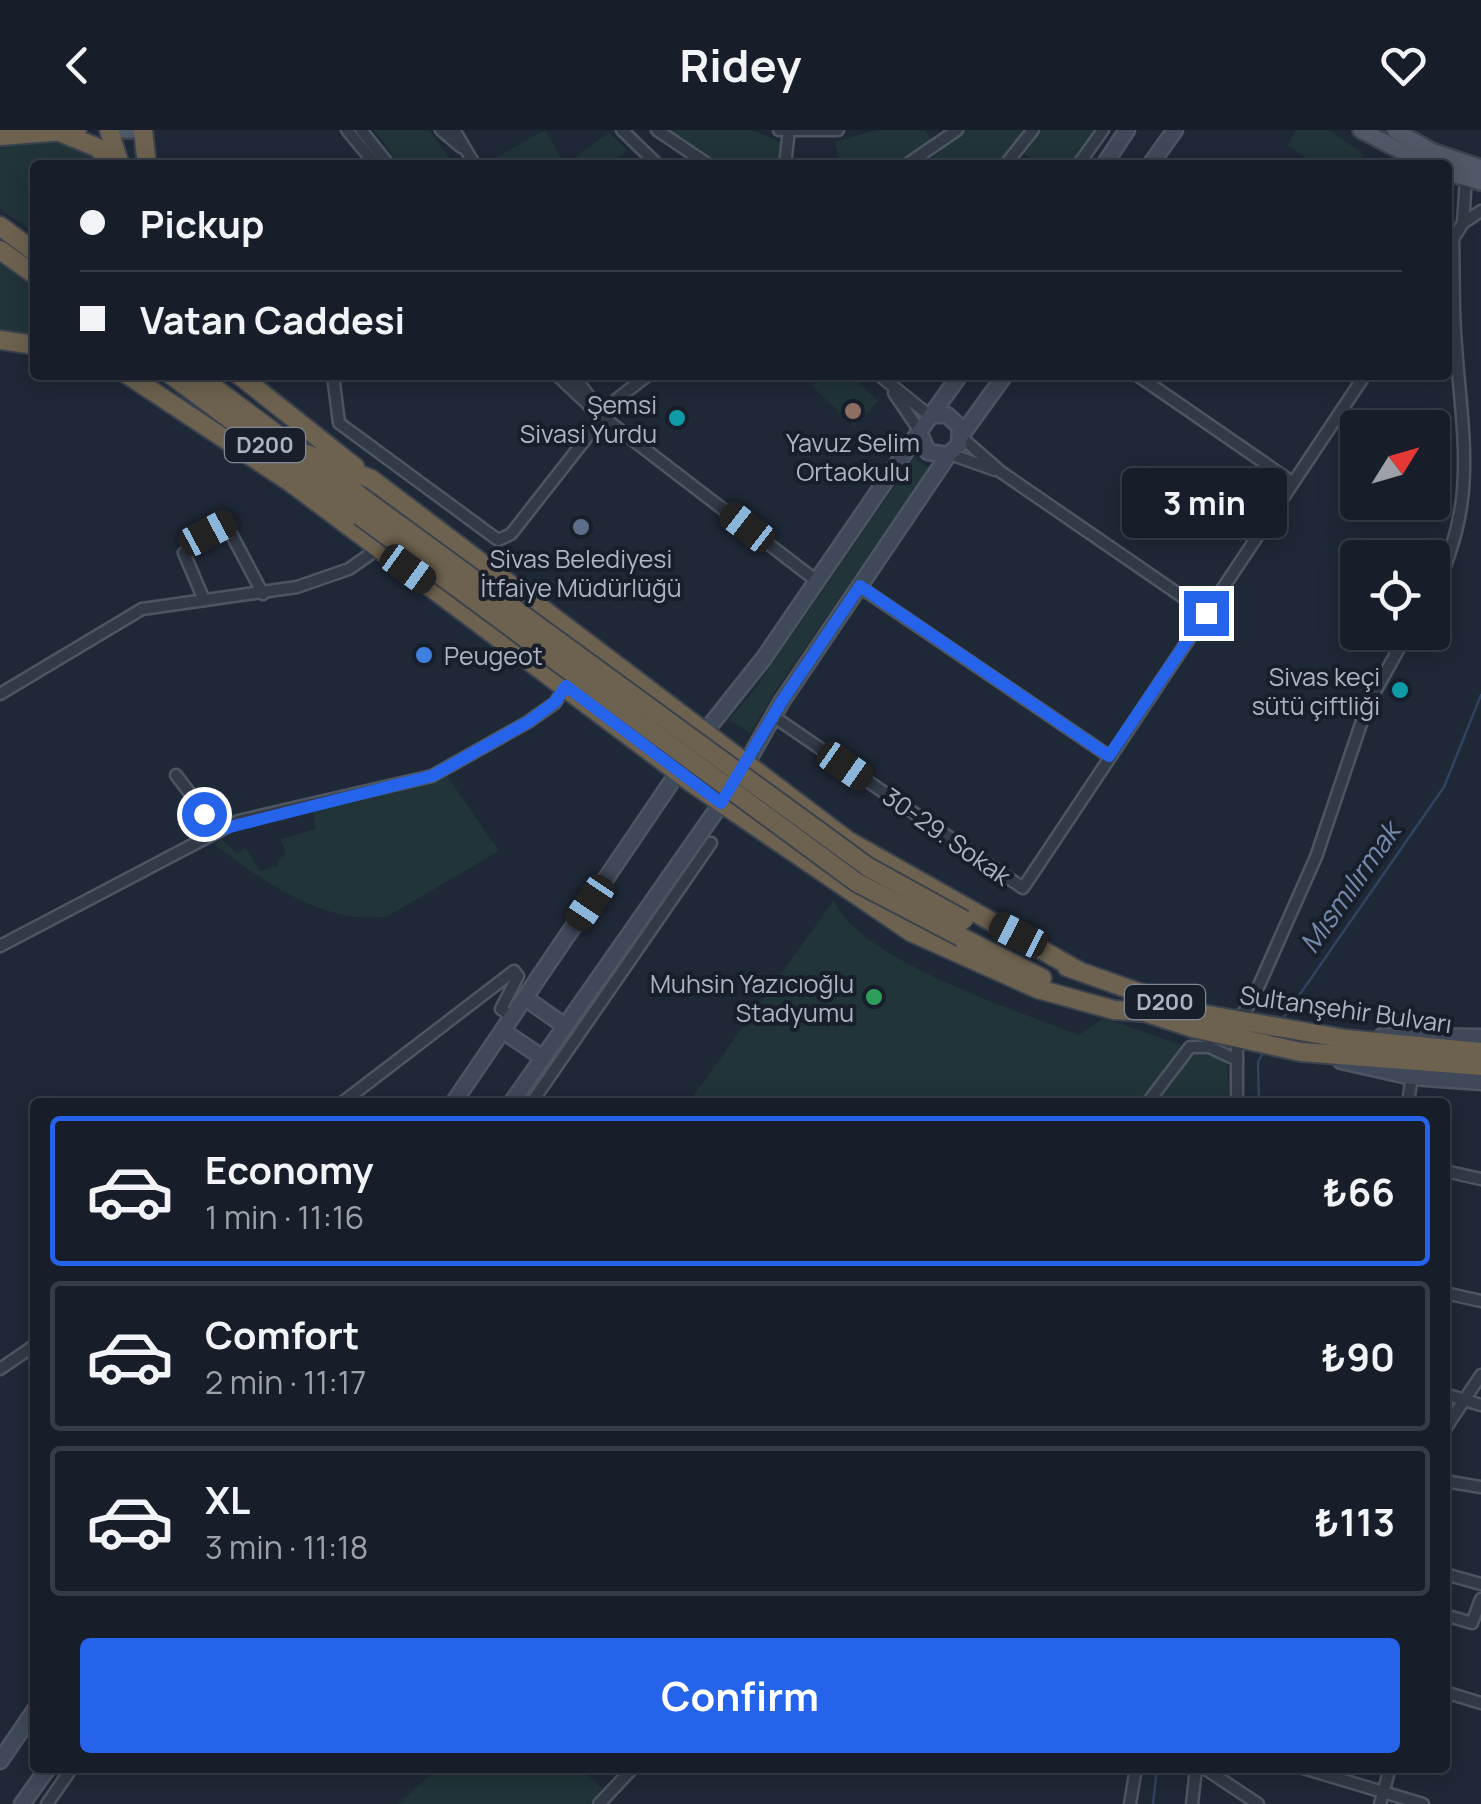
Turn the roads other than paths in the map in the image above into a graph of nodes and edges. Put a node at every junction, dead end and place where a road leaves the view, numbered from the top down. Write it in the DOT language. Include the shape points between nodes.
graph roads {
  1 [pos="78,130"];
  2 [pos="112,130"];
  3 [pos="143,130"];
  4 [pos="347,130"];
  5 [pos="361,130"];
  6 [pos="440,130"];
  7 [pos="454,130"];
  8 [pos="622,130"];
  9 [pos="657,130"];
  10 [pos="838,130"];
  11 [pos="957,130"];
  12 [pos="1033,130"];
  13 [pos="1104,130"];
  14 [pos="1127,130"];
  15 [pos="1175,130"];
  16 [pos="1361,130"];
  17 [pos="786,131"];
  18 [pos="56,132"];
  19 [pos="1402,132"];
  20 [pos="0,136"];
  21 [pos="462,147"];
  22 [pos="111,160"];
  23 [pos="116,160"];
  24 [pos="147,160"];
  25 [pos="372,160"];
  26 [pos="385,160"];
  27 [pos="471,160"];
  28 [pos="653,160"];
  29 [pos="702,160"];
  30 [pos="785,160"];
  31 [pos="913,160"];
  32 [pos="1009,160"];
  33 [pos="1082,160"];
  34 [pos="1107,160"];
  35 [pos="1154,160"];
  36 [pos="1418,160"];
  37 [pos="1481,168"];
  38 [pos="1473,180"];
  39 [pos="1481,211"];
  40 [pos="1463,223"];
  41 [pos="0,226"];
  42 [pos="1452,239"];
  43 [pos="30,248"];
  44 [pos="0,250"];
  45 [pos="30,272"];
  46 [pos="1452,286"];
  47 [pos="0,340"];
  48 [pos="30,344"];
  49 [pos="136,380"];
  50 [pos="174,380"];
  51 [pos="175,380"];
  52 [pos="204,380"];
  53 [pos="245,380"];
  54 [pos="333,380"];
  55 [pos="563,380"];
  56 [pos="579,380"];
  57 [pos="642,380"];
  58 [pos="884,380"];
  59 [pos="956,380"];
  60 [pos="1001,380"];
  61 [pos="1144,380"];
  62 [pos="1362,380"];
  63 [pos="888,384"];
  64 [pos="931,416"];
  65 [pos="605,417"];
  66 [pos="919,431"];
  67 [pos="961,436"];
  68 [pos="301,452"];
  69 [pos="950,454"];
  70 [pos="1001,472"];
  71 [pos="371,479"];
  72 [pos="290,482"];
  73 [pos="1292,482"];
  74 [pos="364,509"];
  75 [pos="380,548"];
  76 [pos="1450,565"];
  77 [pos="818,582"];
  78 [pos="860,586"];
  79 [pos="262,594"];
  80 [pos="204,600"];
  81 [pos="1206,613"];
  82 [pos="1397,650"];
  83 [pos="566,686"];
  84 [pos="0,694"];
  85 [pos="773,716"];
  86 [pos="705,731"];
  87 [pos="1109,756"];
  88 [pos="749,762"];
  89 [pos="678,772"];
  90 [pos="176,774"];
  91 [pos="721,803"];
  92 [pos="218,830"];
  93 [pos="711,842"];
  94 [pos="962,929"];
  95 [pos="0,946"];
  96 [pos="1079,971"];
  97 [pos="525,998"];
  98 [pos="1145,1012"];
  99 [pos="512,1018"];
  100 [pos="565,1026"];
  101 [pos="1245,1030"];
  102 [pos="503,1031"];
  103 [pos="1481,1037"];
  104 [pos="1346,1039"];
  105 [pos="559,1048"];
  106 [pos="1301,1052"];
  107 [pos="1481,1052"];
  108 [pos="543,1058"];
  109 [pos="1237,1060"];
  110 [pos="1481,1066"];
  111 [pos="1412,1077"];
  112 [pos="1481,1082"];
  113 [pos="348,1098"];
  114 [pos="457,1098"];
  115 [pos="515,1098"];
  116 [pos="534,1098"];
  117 [pos="1151,1098"];
  118 [pos="1237,1098"];
  119 [pos="1409,1098"];
  120 [pos="1450,1171"];
  121 [pos="1481,1179"];
  122 [pos="1450,1295"];
  123 [pos="1481,1301"];
  124 [pos="30,1348"];
  125 [pos="0,1369"];
  126 [pos="1481,1375"];
  127 [pos="1450,1395"];
  128 [pos="1466,1400"];
  129 [pos="1481,1404"];
  130 [pos="1450,1421"];
  131 [pos="1450,1481"];
  132 [pos="1481,1487"];
  133 [pos="1450,1575"];
  134 [pos="1481,1584"];
  135 [pos="1481,1598"];
  136 [pos="1450,1616"];
  137 [pos="1450,1694"];
  138 [pos="1481,1703"];
  139 [pos="30,1717"];
  140 [pos="0,1761"];
  141 [pos="44,1773"];
  142 [pos="69,1773"];
  143 [pos="628,1773"];
  144 [pos="1135,1773"];
  145 [pos="1195,1773"];
  146 [pos="1212,1773"];
  147 [pos="1323,1773"];
  148 [pos="1389,1773"];
  149 [pos="1384,1792"];
  150 [pos="22,1804"];
  151 [pos="47,1804"];
  152 [pos="599,1804"];
  153 [pos="1130,1804"];
  154 [pos="1192,1804"];
  155 [pos="1258,1804"];
  156 [pos="1380,1804"];
  157 [pos="1422,1804"];
  1 -- 18 [label="highway"];
  2 -- 3 [label="main road"];
  2 -- 23 [label="highway"];
  3 -- 24 [label="highway"];
  4 -- 25 [label="street"];
  5 -- 26 [label="street"];
  6 -- 21 [label="street"];
  7 -- 21 [label="street"];
  8 -- 28 [label="street"];
  9 -- 29 [label="street"];
  10 -- 17 [label="street"];
  11 -- 31 [label="street"];
  12 -- 32 [label="street"];
  13 -- 33 [label="street"];
  14 -- 34 [label="street"];
  15 -- 35 [label="street"];
  16 -- 36 [label="main road"];
  17 -- 30 [label="street"];
  18 -- 20 [label="highway"];
  18 -- 22 [label="highway"];
  19 -- 37 [label="main road"];
  21 -- 27 [label="street"];
  38 -- 40 [label="street"];
  39 -- 40 [label="street"];
  40 -- 42 [label="street"];
  41 -- 43 [label="highway"];
  44 -- 45 [label="highway"];
  46 -- 76 [label="street" via="1470,448 1460,549"];
  47 -- 48 [label="highway"];
  49 -- 72 [label="highway"];
  50 -- 72 [label="highway"];
  51 -- 74 [label="highway, Sultanşehir Bulvarı / D200"];
  52 -- 68 [label="highway, Sultanşehir Bulvarı / D200"];
  53 -- 71 [label="highway"];
  54 -- 65 [label="street" via="335,415 349,433 498,540 511,534"];
  55 -- 65 [label="street"];
  56 -- 65 [label="street"];
  57 -- 65 [label="street"];
  58 -- 63 [label="street"];
  59 -- 64 [label="street"];
  60 -- 67 [label="street"];
  61 -- 73 [label="street"];
  62 -- 73 [label="street"];
  63 -- 64 [label="street"];
  63 -- 66 [label="street"];
  64 -- 66 [label="street"];
  64 -- 67 [label="street" via="952,417"];
  65 -- 77 [label="street"];
  66 -- 69 [label="street" via="928,452"];
  66 -- 77 [label="street"];
  67 -- 69 [label="street"];
  67 -- 70 [label="street"];
  68 -- 71 [label="highway"];
  68 -- 74 [label="highway, Sultanşehir Bulvarı / D200"];
  69 -- 70 [label="street"];
  69 -- 78 [label="street"];
  70 -- 81 [label="street"];
  71 -- 86 [label="highway"];
  72 -- 75 [label="highway"];
  73 -- 81 [label="street"];
  74 -- 94 [label="highway, Sultanşehir Bulvarı / D200, bridge"];
  75 -- 79 [label="street" via="349,570"];
  75 -- 83 [label="highway"];
  77 -- 86 [label="street"];
  78 -- 85 [label="street"];
  78 -- 87 [label="street"];
  79 -- 80 [label="street"];
  79 -- 80 [label="street" via="226,524 184,553"];
  80 -- 84 [label="street" via="142,609"];
  81 -- 87 [label="street"];
  82 -- 101 [label="street" via="1350,747 1316,858"];
  83 -- 89 [label="highway"];
  83 -- 92 [label="street" via="528,722 432,776"];
  85 -- 87 [label="street, 30-29. Sokak" via="1023,888"];
  85 -- 88 [label="street"];
  86 -- 88 [label="highway"];
  86 -- 89 [label="street"];
  88 -- 91 [label="street"];
  88 -- 96 [label="highway" via="847,840"];
  89 -- 91 [label="highway"];
  89 -- 97 [label="street"];
  90 -- 92 [label="street"];
  91 -- 98 [label="highway" via="911,932 1038,989"];
  91 -- 100 [label="street"];
  92 -- 95 [label="street"];
  93 -- 105 [label="street"];
  94 -- 96 [label="highway, Sultanşehir Bulvarı / D200"];
  94 -- 98 [label="highway, Sultanşehir Bulvarı / D200" via="1034,976"];
  96 -- 101 [label="highway, Sultanşehir Bulvarı / D200"];
  97 -- 99 [label="street"];
  97 -- 100 [label="street"];
  98 -- 101 [label="highway, Sultanşehir Bulvarı / D200"];
  99 -- 102 [label="street"];
  99 -- 113 [label="street" via="501,1010 518,976 514,971"];
  100 -- 105 [label="street"];
  101 -- 104 [label="highway, Sultanşehir Bulvarı / D200"];
  101 -- 106 [label="highway, Sultanşehir Bulvarı / D200"];
  101 -- 109 [label="street"];
  102 -- 108 [label="street"];
  102 -- 114 [label="street"];
  103 -- 104 [label="street"];
  104 -- 107 [label="highway, Sultanşehir Bulvarı / D200"];
  105 -- 108 [label="street"];
  105 -- 116 [label="street"];
  106 -- 110 [label="highway, Sultanşehir Bulvarı / D200"];
  106 -- 111 [label="street"];
  108 -- 115 [label="street"];
  109 -- 117 [label="street" via="1210,1046 1190,1047"];
  109 -- 118 [label="street"];
  111 -- 112 [label="street"];
  111 -- 119 [label="street"];
  120 -- 121 [label="street"];
  122 -- 123 [label="street"];
  124 -- 125 [label="street"];
  126 -- 128 [label="street"];
  127 -- 128 [label="street"];
  128 -- 129 [label="street"];
  128 -- 130 [label="street"];
  131 -- 132 [label="street"];
  133 -- 134 [label="street"];
  135 -- 136 [label="street" via="1472,1623"];
  137 -- 138 [label="street"];
  139 -- 140 [label="street"];
  141 -- 150 [label="street"];
  142 -- 151 [label="street"];
  143 -- 152 [label="street"];
  144 -- 153 [label="street"];
  145 -- 154 [label="street"];
  146 -- 155 [label="street"];
  147 -- 149 [label="street"];
  148 -- 149 [label="street"];
  149 -- 156 [label="street"];
  149 -- 157 [label="street"];
}
